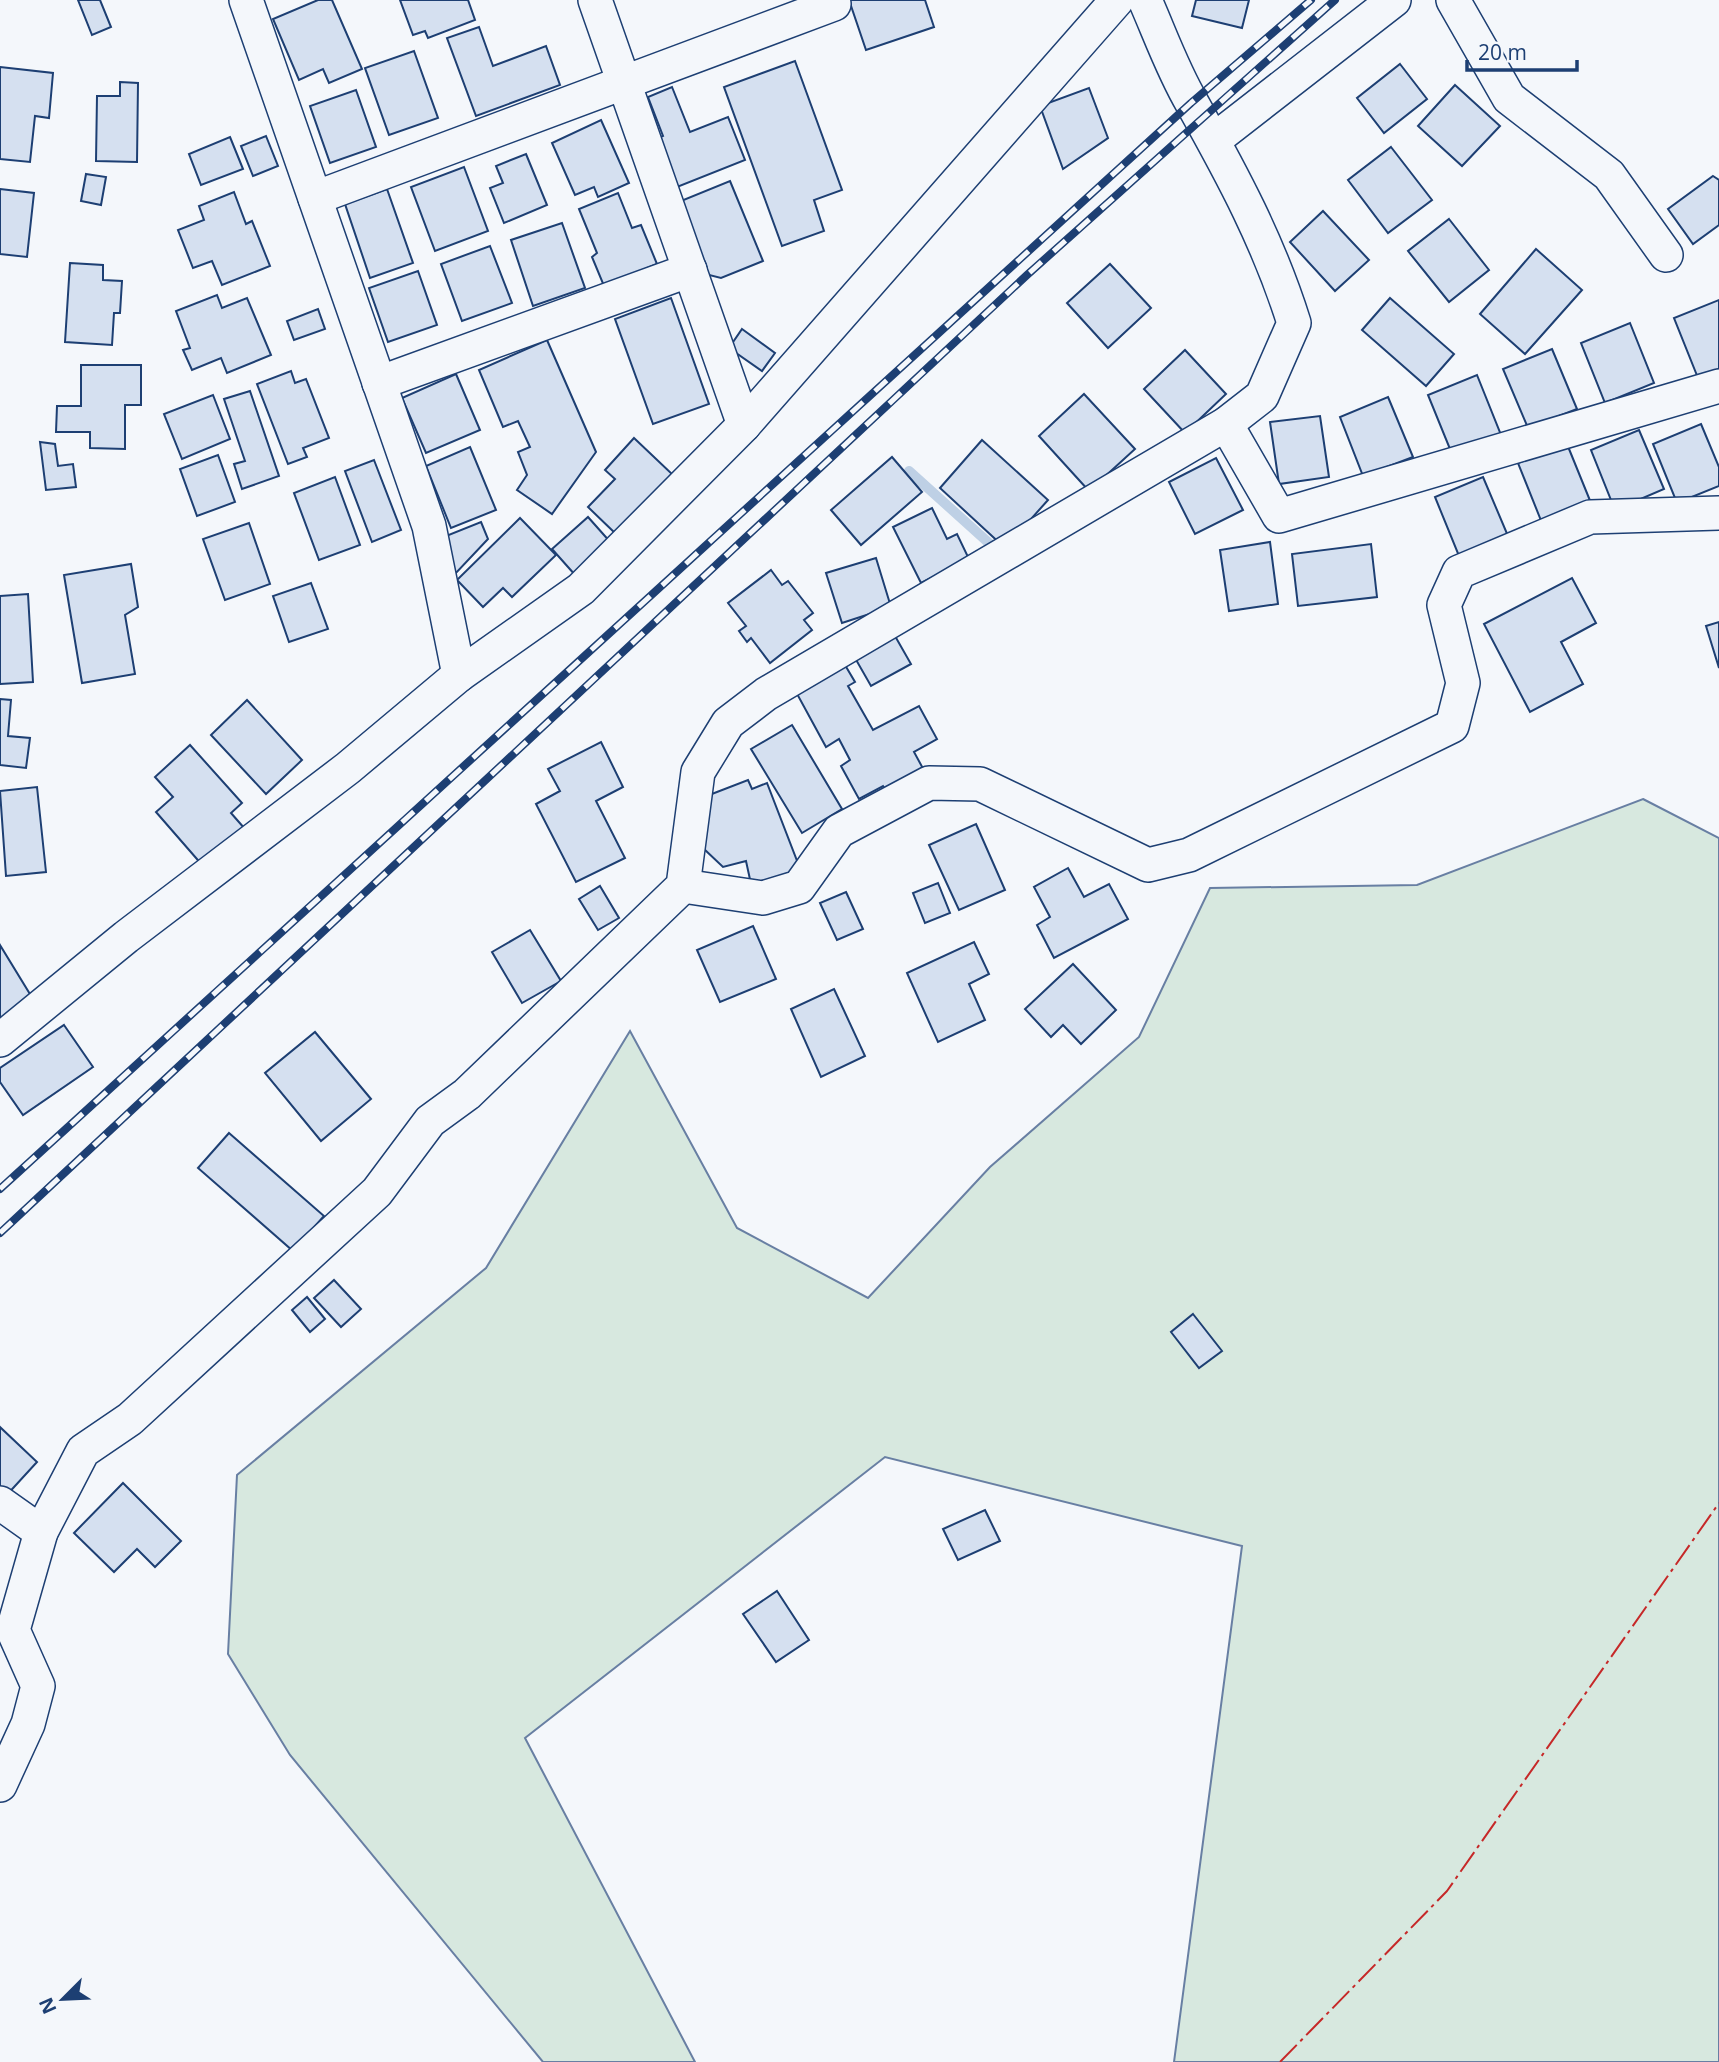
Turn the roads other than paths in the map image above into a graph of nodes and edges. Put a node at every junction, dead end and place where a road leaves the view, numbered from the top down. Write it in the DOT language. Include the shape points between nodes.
graph roads {
  1 [pos="246,0"];
  2 [pos="595,0"];
  3 [pos="1116,0"];
  4 [pos="1145,0"];
  5 [pos="1394,0"];
  6 [pos="1453,0"];
  7 [pos="834,5"];
  8 [pos="624,80"];
  9 [pos="1214,140"];
  10 [pos="315,198"];
  11 [pos="1666,255"];
  12 [pos="690,270"];
  13 [pos="379,383"];
  14 [pos="1719,386"];
  15 [pos="1226,424"];
  16 [pos="744,425"];
  17 [pos="1719,513"];
  18 [pos="459,675"];
  19 [pos="683,886"];
  20 [pos="0,1040"];
  21 [pos="0,1503"];
  22 [pos="41,1532"];
  23 [pos="0,1785"];
  1 -- 10 [label="street"];
  2 -- 8 [label="street"];
  3 -- 16 [label="street"];
  4 -- 9 [label="street" via="1191,103"];
  5 -- 9 [label="street"];
  6 -- 11 [label="street" via="1509,98 1609,175"];
  7 -- 8 [label="street"];
  8 -- 10 [label="street"];
  8 -- 12 [label="street"];
  9 -- 15 [label="street" via="1276,265 1294,323 1262,396"];
  10 -- 13 [label="street"];
  12 -- 13 [label="street"];
  12 -- 16 [label="street"];
  13 -- 18 [label="street" via="429,527"];
  14 -- 15 [label="street" via="1279,516"];
  15 -- 19 [label="street" via="766,694 728,723 698,772"];
  16 -- 18 [label="street" via="581,589"];
  17 -- 19 [label="street" via="1590,517 1459,572 1444,606 1463,683 1452,726 1189,855 1148,865 980,784 929,783 839,831 799,887 764,898"];
  18 -- 20 [label="street" via="348,768 126,937"];
  19 -- 22 [label="street" via="467,1094 430,1121 377,1192 130,1419 83,1451"];
  21 -- 22 [label="street"];
  22 -- 23 [label="street" via="13,1630 38,1686 28,1724"];
}
